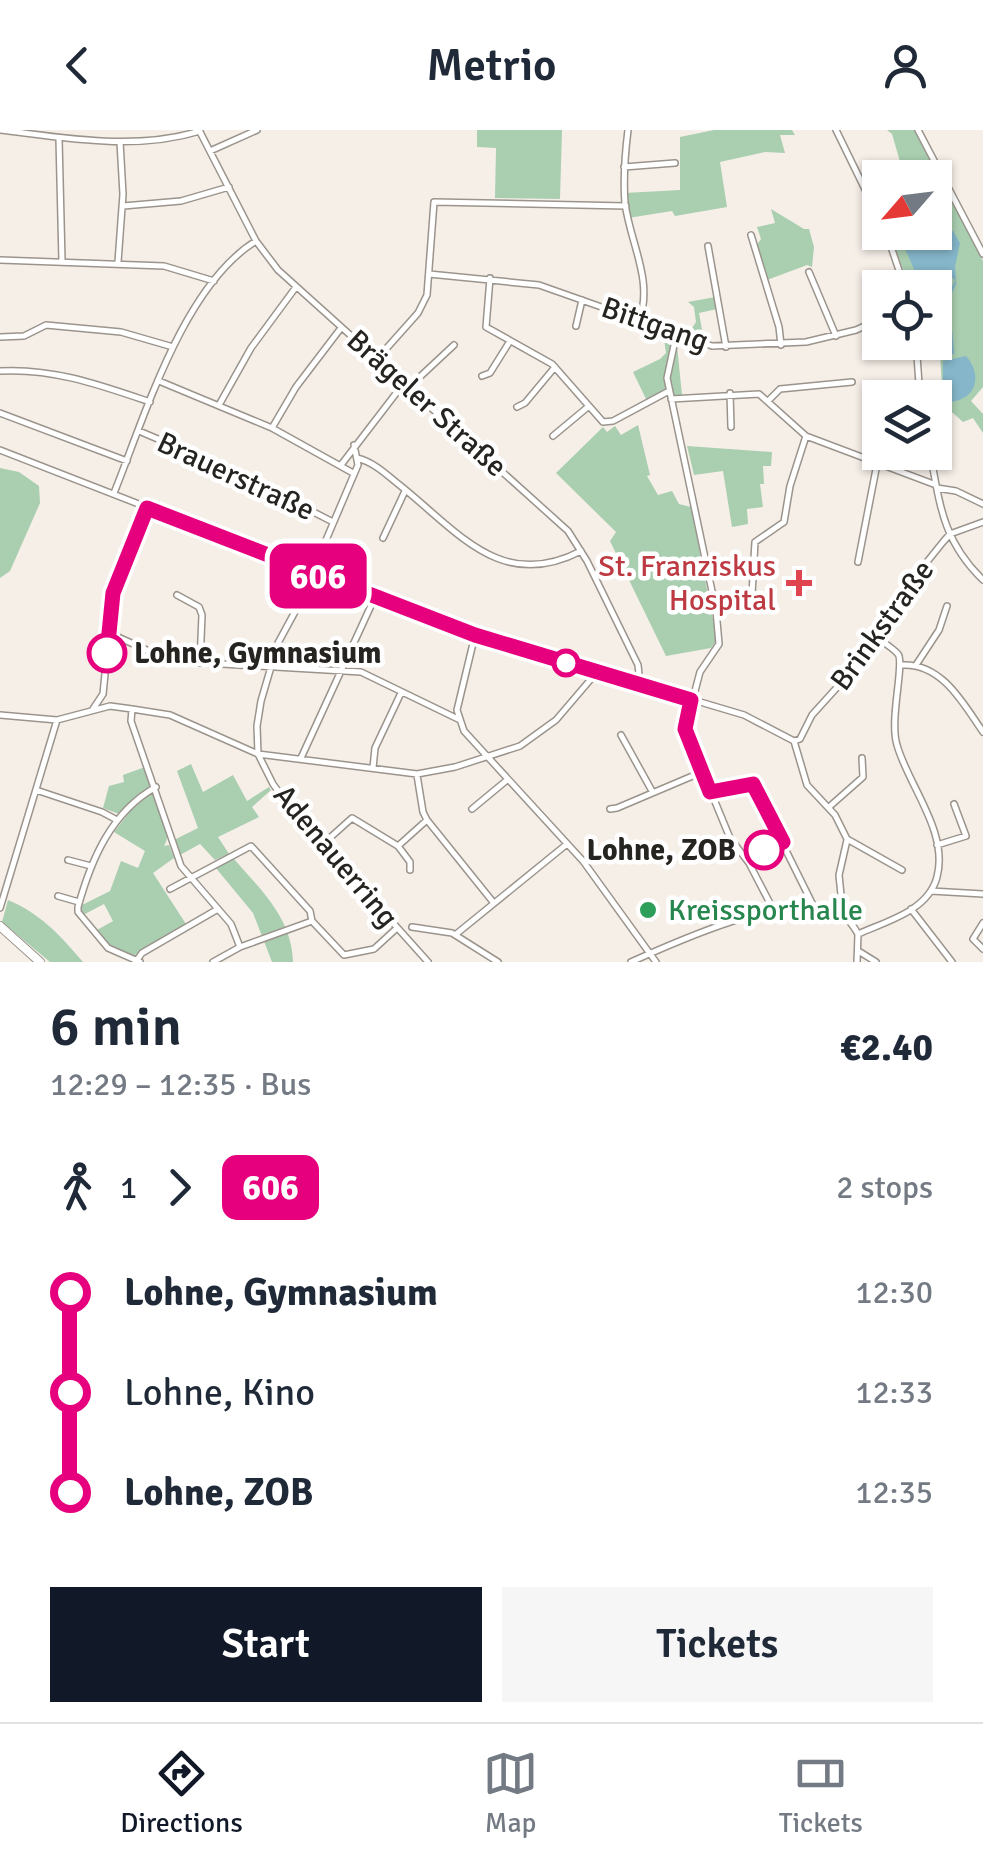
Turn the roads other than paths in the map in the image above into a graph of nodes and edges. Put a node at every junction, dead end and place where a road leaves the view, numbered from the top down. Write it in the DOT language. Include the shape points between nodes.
graph roads {
  1 [pos="0,130"];
  2 [pos="156,130"];
  3 [pos="200,130"];
  4 [pos="256,130"];
  5 [pos="628,130"];
  6 [pos="836,130"];
  7 [pos="918,130"];
  8 [pos="42,133"];
  9 [pos="59,138"];
  10 [pos="159,140"];
  11 [pos="120,142"];
  12 [pos="210,151"];
  13 [pos="674,163"];
  14 [pos="624,167"];
  15 [pos="862,183"];
  16 [pos="229,187"];
  17 [pos="122,206"];
  18 [pos="626,206"];
  19 [pos="751,235"];
  20 [pos="256,241"];
  21 [pos="708,246"];
  22 [pos="983,254"];
  23 [pos="0,260"];
  24 [pos="62,261"];
  25 [pos="118,262"];
  26 [pos="809,272"];
  27 [pos="429,274"];
  28 [pos="490,278"];
  29 [pos="214,280"];
  30 [pos="297,286"];
  31 [pos="582,300"];
  32 [pos="639,321"];
  33 [pos="862,325"];
  34 [pos="576,326"];
  35 [pos="342,327"];
  36 [pos="676,336"];
  37 [pos="836,336"];
  38 [pos="0,337"];
  39 [pos="510,341"];
  40 [pos="454,344"];
  41 [pos="781,345"];
  42 [pos="173,346"];
  43 [pos="726,347"];
  44 [pos="377,359"];
  45 [pos="555,367"];
  46 [pos="0,371"];
  47 [pos="482,376"];
  48 [pos="158,381"];
  49 [pos="852,382"];
  50 [pos="406,385"];
  51 [pos="669,390"];
  52 [pos="730,394"];
  53 [pos="671,399"];
  54 [pos="768,401"];
  55 [pos="150,402"];
  56 [pos="219,405"];
  57 [pos="590,405"];
  58 [pos="517,407"];
  59 [pos="0,413"];
  60 [pos="732,427"];
  61 [pos="272,428"];
  62 [pos="139,431"];
  63 [pos="552,436"];
  64 [pos="806,436"];
  65 [pos="354,445"];
  66 [pos="0,450"];
  67 [pos="357,458"];
  68 [pos="862,458"];
  69 [pos="127,461"];
  70 [pos="341,466"];
  71 [pos="877,470"];
  72 [pos="893,470"];
  73 [pos="933,470"];
  74 [pos="354,474"];
  75 [pos="936,487"];
  76 [pos="406,490"];
  77 [pos="114,493"];
  78 [pos="983,504"];
  79 [pos="147,508"];
  80 [pos="332,522"];
  81 [pos="983,522"];
  82 [pos="950,534"];
  83 [pos="383,538"];
  84 [pos="582,551"];
  85 [pos="858,562"];
  86 [pos="311,573"];
  87 [pos="983,580"];
  88 [pos="177,595"];
  89 [pos="375,597"];
  90 [pos="947,606"];
  91 [pos="716,610"];
  92 [pos="109,633"];
  93 [pos="475,635"];
  94 [pos="873,635"];
  95 [pos="200,663"];
  96 [pos="916,665"];
  97 [pos="269,666"];
  98 [pos="902,666"];
  99 [pos="342,670"];
  100 [pos="597,672"];
  101 [pos="640,684"];
  102 [pos="402,692"];
  103 [pos="103,694"];
  104 [pos="691,700"];
  105 [pos="110,706"];
  106 [pos="132,708"];
  107 [pos="92,711"];
  108 [pos="0,715"];
  109 [pos="57,720"];
  110 [pos="458,720"];
  111 [pos="983,732"];
  112 [pos="621,735"];
  113 [pos="794,742"];
  114 [pos="258,754"];
  115 [pos="302,758"];
  116 [pos="487,758"];
  117 [pos="862,758"];
  118 [pos="373,768"];
  119 [pos="702,772"];
  120 [pos="417,774"];
  121 [pos="508,780"];
  122 [pos="156,788"];
  123 [pos="34,790"];
  124 [pos="652,791"];
  125 [pos="710,792"];
  126 [pos="954,804"];
  127 [pos="610,808"];
  128 [pos="829,808"];
  129 [pos="472,809"];
  130 [pos="117,820"];
  131 [pos="428,820"];
  132 [pos="847,839"];
  133 [pos="322,844"];
  134 [pos="567,844"];
  135 [pos="398,846"];
  136 [pos="937,846"];
  137 [pos="68,860"];
  138 [pos="92,866"];
  139 [pos="410,870"];
  140 [pos="902,870"];
  141 [pos="190,877"];
  142 [pos="170,889"];
  143 [pos="930,891"];
  144 [pos="983,894"];
  145 [pos="58,896"];
  146 [pos="79,902"];
  147 [pos="493,902"];
  148 [pos="0,908"];
  149 [pos="814,908"];
  150 [pos="218,909"];
  151 [pos="911,909"];
  152 [pos="774,911"];
  153 [pos="843,916"];
  154 [pos="312,921"];
  155 [pos="983,923"];
  156 [pos="0,926"];
  157 [pos="398,928"];
  158 [pos="412,928"];
  159 [pos="858,934"];
  160 [pos="455,935"];
  161 [pos="240,947"];
  162 [pos="983,949"];
  163 [pos="860,952"];
  164 [pos="651,953"];
  165 [pos="40,962"];
  166 [pos="138,962"];
  167 [pos="213,962"];
  168 [pos="428,962"];
  169 [pos="498,962"];
  170 [pos="631,962"];
  171 [pos="656,962"];
  172 [pos="857,962"];
  173 [pos="876,962"];
  174 [pos="952,962"];
  1 -- 8 [label="street"];
  2 -- 10 [label="street"];
  3 -- 10 [label="street"];
  3 -- 12 [label="street, Brägeler Straße"];
  4 -- 12 [label="street"];
  5 -- 14 [label="street"];
  6 -- 15 [label="street"];
  7 -- 22 [label="street"];
  8 -- 9 [label="street"];
  9 -- 11 [label="street"];
  9 -- 24 [label="street"];
  10 -- 11 [label="street"];
  11 -- 17 [label="street"];
  12 -- 16 [label="street, Brägeler Straße"];
  13 -- 14 [label="street"];
  14 -- 18 [label="street"];
  16 -- 17 [label="street" via="200,198"];
  16 -- 20 [label="street, Brägeler Straße"];
  17 -- 25 [label="street"];
  18 -- 27 [label="street" via="434,202"];
  18 -- 32 [label="street" via="646,292"];
  19 -- 41 [label="street"];
  20 -- 29 [label="street"];
  20 -- 30 [label="street, Brägeler Straße"];
  21 -- 43 [label="street"];
  23 -- 24 [label="street"];
  24 -- 25 [label="street"];
  25 -- 29 [label="street"];
  26 -- 37 [label="street"];
  27 -- 28 [label="street, Bittgang"];
  27 -- 44 [label="street" via="418,314"];
  28 -- 31 [label="street, Bittgang"];
  28 -- 39 [label="street" via="486,327"];
  29 -- 42 [label="street"];
  30 -- 35 [label="street, Brägeler Straße"];
  30 -- 56 [label="street"];
  31 -- 32 [label="street, Bittgang"];
  31 -- 34 [label="street"];
  32 -- 36 [label="street, Bittgang"];
  33 -- 37 [label="street, Bittgang"];
  35 -- 44 [label="street, Brägeler Straße"];
  35 -- 61 [label="street"];
  36 -- 43 [label="street, Bittgang"];
  36 -- 51 [label="street"];
  37 -- 41 [label="street, Bittgang"];
  38 -- 42 [label="street" via="46,326 121,332"];
  39 -- 45 [label="street"];
  39 -- 47 [label="street"];
  40 -- 50 [label="street"];
  41 -- 43 [label="street, Bittgang"];
  42 -- 48 [label="street"];
  44 -- 50 [label="street, Brägeler Straße"];
  45 -- 57 [label="street"];
  45 -- 58 [label="street"];
  46 -- 55 [label="street" via="60,374"];
  48 -- 55 [label="street"];
  48 -- 56 [label="street"];
  49 -- 54 [label="street" via="780,390"];
  50 -- 65 [label="street"];
  50 -- 84 [label="street, Brägeler Straße"];
  51 -- 53 [label="street"];
  51 -- 57 [label="street" via="607,424"];
  52 -- 53 [label="street"];
  52 -- 54 [label="street" via="752,392"];
  52 -- 60 [label="street"];
  53 -- 91 [label="street"];
  54 -- 64 [label="street"];
  55 -- 62 [label="street"];
  56 -- 61 [label="street"];
  57 -- 63 [label="street"];
  59 -- 69 [label="street"];
  61 -- 70 [label="street"];
  62 -- 69 [label="street"];
  62 -- 80 [label="street, Brauerstraße"];
  64 -- 68 [label="street"];
  64 -- 91 [label="street" via="784,522 755,542 752,594"];
  65 -- 67 [label="street"];
  65 -- 70 [label="street"];
  66 -- 77 [label="street"];
  67 -- 74 [label="street, Adenauerring"];
  67 -- 76 [label="street"];
  69 -- 77 [label="street"];
  70 -- 74 [label="street"];
  71 -- 85 [label="street"];
  72 -- 75 [label="street"];
  73 -- 75 [label="street"];
  74 -- 80 [label="street, Adenauerring"];
  75 -- 78 [label="street"];
  75 -- 82 [label="street"];
  76 -- 83 [label="street"];
  76 -- 84 [label="street" via="504,561 546,566"];
  77 -- 79 [label="street"];
  79 -- 86 [label="street"];
  79 -- 92 [label="street" via="113,593"];
  80 -- 86 [label="street, Adenauerring"];
  81 -- 82 [label="street, Brinkstraße"];
  82 -- 87 [label="street" via="962,560"];
  82 -- 94 [label="street, Brinkstraße"];
  84 -- 101 [label="street, Brägeler Straße" via="638,665"];
  86 -- 89 [label="street"];
  86 -- 97 [label="street, Adenauerring"];
  88 -- 95 [label="street" via="202,615"];
  89 -- 93 [label="street"];
  89 -- 99 [label="street"];
  90 -- 96 [label="street"];
  91 -- 104 [label="street" via="719,644 704,662"];
  92 -- 95 [label="street" via="163,659"];
  92 -- 103 [label="street"];
  93 -- 100 [label="street"];
  93 -- 110 [label="street"];
  94 -- 98 [label="street" via="897,653"];
  94 -- 113 [label="street, Brinkstraße"];
  95 -- 97 [label="street"];
  96 -- 98 [label="street"];
  96 -- 111 [label="street" via="949,685"];
  97 -- 99 [label="street"];
  97 -- 114 [label="street, Adenauerring"];
  98 -- 136 [label="street" via="895,739"];
  99 -- 102 [label="street" via="362,672"];
  99 -- 115 [label="street"];
  100 -- 101 [label="street"];
  100 -- 116 [label="street" via="538,736"];
  101 -- 104 [label="street"];
  102 -- 110 [label="street"];
  102 -- 118 [label="street" via="375,748"];
  103 -- 105 [label="street"];
  103 -- 107 [label="street"];
  104 -- 113 [label="street" via="744,715"];
  104 -- 119 [label="street" via="684,724"];
  105 -- 106 [label="street"];
  105 -- 107 [label="street"];
  106 -- 114 [label="street" via="170,715"];
  106 -- 122 [label="street"];
  107 -- 109 [label="street"];
  108 -- 109 [label="street"];
  109 -- 123 [label="street"];
  110 -- 116 [label="street"];
  112 -- 124 [label="street"];
  113 -- 128 [label="street" via="808,786"];
  114 -- 115 [label="street"];
  114 -- 133 [label="street, Adenauerring" via="273,784"];
  115 -- 118 [label="street"];
  116 -- 120 [label="street"];
  116 -- 121 [label="street"];
  117 -- 128 [label="street" via="863,777"];
  118 -- 120 [label="street"];
  119 -- 124 [label="street"];
  119 -- 125 [label="street"];
  120 -- 131 [label="street"];
  121 -- 129 [label="street"];
  121 -- 134 [label="street"];
  122 -- 130 [label="street"];
  122 -- 141 [label="street" via="172,844"];
  123 -- 130 [label="street"];
  123 -- 148 [label="street"];
  124 -- 127 [label="street"];
  125 -- 149 [label="street" via="753,784"];
  125 -- 152 [label="street"];
  126 -- 136 [label="street" via="966,836"];
  128 -- 132 [label="street"];
  130 -- 138 [label="street"];
  131 -- 135 [label="street"];
  131 -- 147 [label="street"];
  132 -- 140 [label="street"];
  132 -- 153 [label="street" via="838,875"];
  133 -- 135 [label="street" via="356,818"];
  133 -- 157 [label="street, Adenauerring"];
  134 -- 147 [label="street"];
  134 -- 164 [label="street"];
  135 -- 139 [label="street"];
  136 -- 143 [label="street" via="938,875"];
  137 -- 138 [label="street"];
  138 -- 146 [label="street"];
  141 -- 142 [label="street"];
  141 -- 150 [label="street"];
  141 -- 154 [label="street" via="252,846"];
  143 -- 144 [label="street"];
  143 -- 151 [label="street"];
  145 -- 146 [label="street"];
  146 -- 166 [label="street" via="78,912 108,948"];
  147 -- 160 [label="street"];
  149 -- 152 [label="street"];
  149 -- 153 [label="street"];
  150 -- 161 [label="street"];
  150 -- 166 [label="street"];
  151 -- 159 [label="street"];
  151 -- 174 [label="street"];
  152 -- 164 [label="street"];
  153 -- 159 [label="street"];
  154 -- 157 [label="street" via="347,956 374,949"];
  154 -- 161 [label="street"];
  155 -- 162 [label="street" via="973,939"];
  156 -- 165 [label="main road"];
  157 -- 168 [label="street, Adenauerring"];
  158 -- 160 [label="street"];
  159 -- 163 [label="street"];
  160 -- 169 [label="street"];
  161 -- 167 [label="street"];
  163 -- 172 [label="street"];
  163 -- 173 [label="street"];
  164 -- 170 [label="street"];
  164 -- 171 [label="street"];
}
